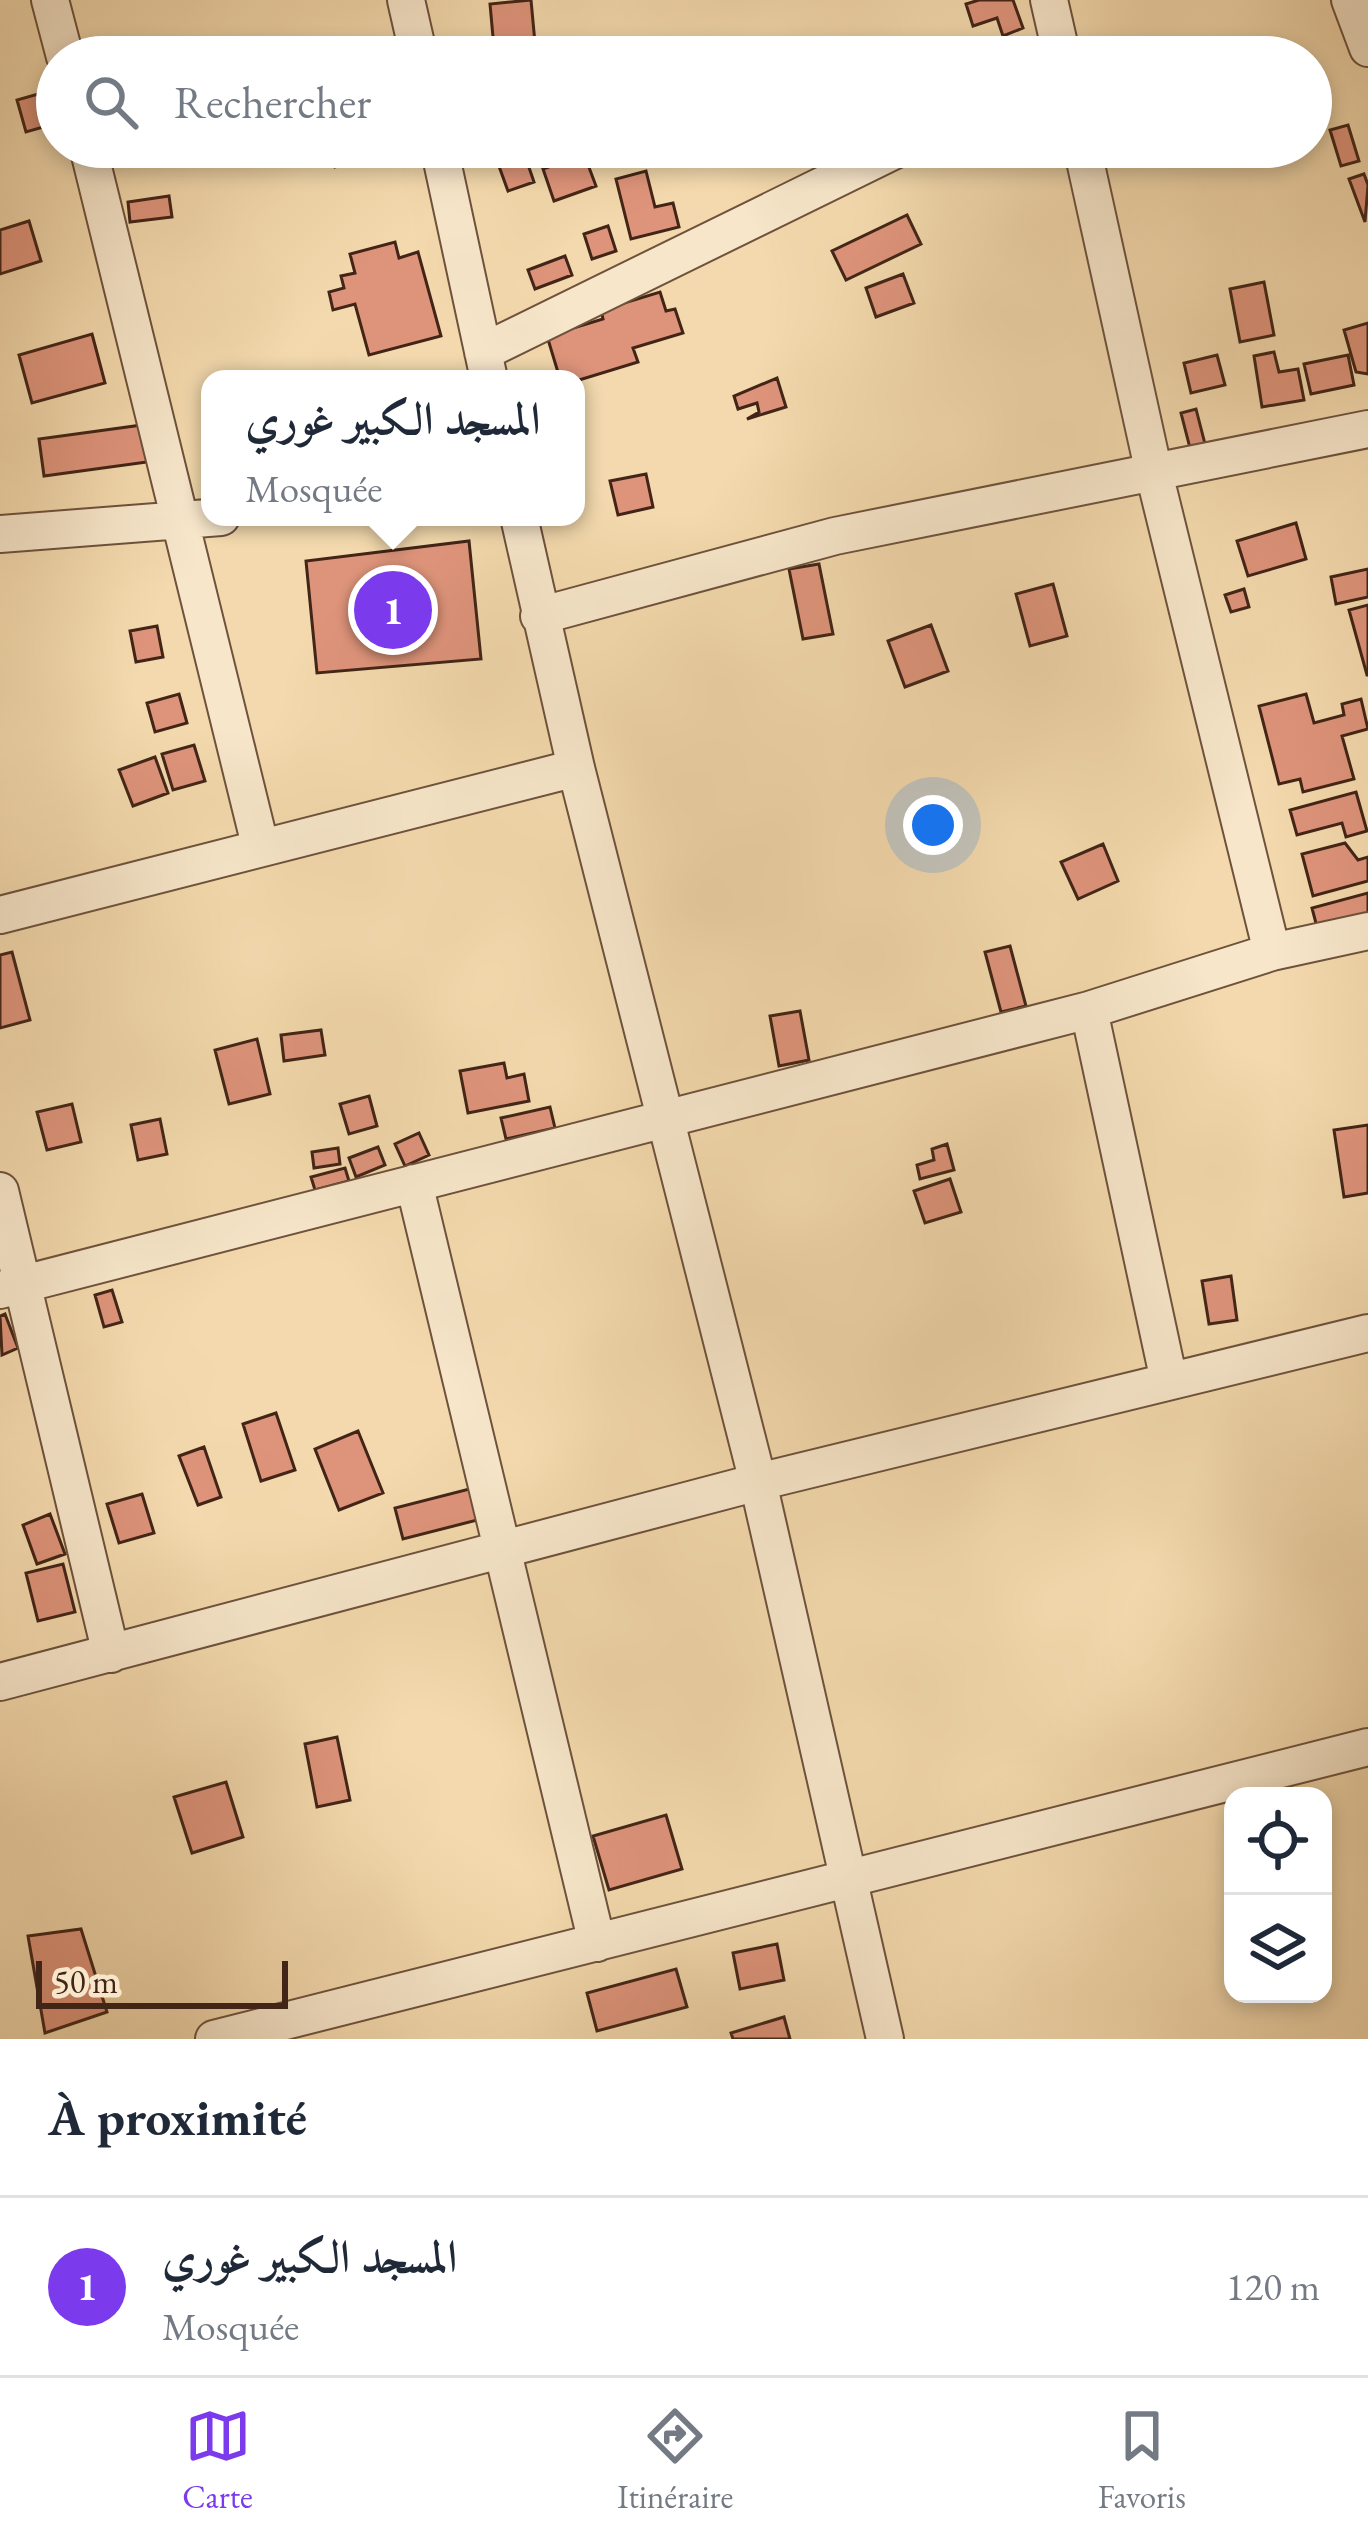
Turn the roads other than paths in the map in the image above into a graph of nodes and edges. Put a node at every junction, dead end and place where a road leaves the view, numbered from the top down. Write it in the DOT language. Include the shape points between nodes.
graph roads {
  1 [pos="50,0"];
  2 [pos="406,0"];
  3 [pos="1049,0"];
  4 [pos="1350,0"];
  5 [pos="59,36"];
  6 [pos="414,36"];
  7 [pos="1057,36"];
  8 [pos="1368,48"];
  9 [pos="93,168"];
  10 [pos="444,168"];
  11 [pos="861,168"];
  12 [pos="1087,168"];
  13 [pos="486,365"];
  14 [pos="1368,429"];
  15 [pos="1154,473"];
  16 [pos="201,519"];
  17 [pos="182,521"];
  18 [pos="521,526"];
  19 [pos="0,534"];
  20 [pos="539,616"];
  21 [pos="576,768"];
  22 [pos="260,845"];
  23 [pos="0,915"];
  24 [pos="1368,931"];
  25 [pos="1272,952"];
  26 [pos="1088,1010"];
  27 [pos="665,1118"];
  28 [pos="414,1183"];
  29 [pos="0,1191"];
  30 [pos="12,1287"];
  31 [pos="1368,1333"];
  32 [pos="1169,1381"];
  33 [pos="758,1482"];
  34 [pos="506,1549"];
  35 [pos="111,1654"];
  36 [pos="0,1682"];
  37 [pos="1368,1747"];
  38 [pos="850,1880"];
  39 [pos="597,1943"];
  40 [pos="214,2039"];
  41 [pos="885,2039"];
  1 -- 5 [label="street"];
  2 -- 6 [label="street"];
  3 -- 7 [label="street"];
  4 -- 8 [label="street"];
  9 -- 17 [label="street"];
  10 -- 13 [label="street"];
  11 -- 13 [label="street"];
  12 -- 15 [label="street"];
  14 -- 15 [label="street"];
  15 -- 20 [label="street" via="857,531"];
  15 -- 25 [label="street"];
  16 -- 17 [label="street"];
  17 -- 19 [label="street"];
  17 -- 22 [label="street"];
  18 -- 20 [label="street"];
  20 -- 21 [label="street"];
  21 -- 22 [label="street"];
  21 -- 27 [label="street"];
  22 -- 23 [label="street"];
  24 -- 25 [label="street"];
  25 -- 26 [label="street"];
  26 -- 27 [label="street"];
  26 -- 32 [label="street"];
  27 -- 28 [label="street"];
  27 -- 33 [label="street"];
  28 -- 30 [label="street"];
  28 -- 34 [label="street"];
  29 -- 30 [label="street"];
  30 -- 35 [label="street"];
  31 -- 32 [label="street"];
  32 -- 33 [label="street"];
  33 -- 34 [label="street"];
  33 -- 38 [label="street"];
  34 -- 35 [label="street"];
  34 -- 39 [label="street"];
  35 -- 36 [label="street"];
  37 -- 38 [label="street"];
  38 -- 39 [label="street"];
  38 -- 41 [label="street"];
  39 -- 40 [label="street"];
}
